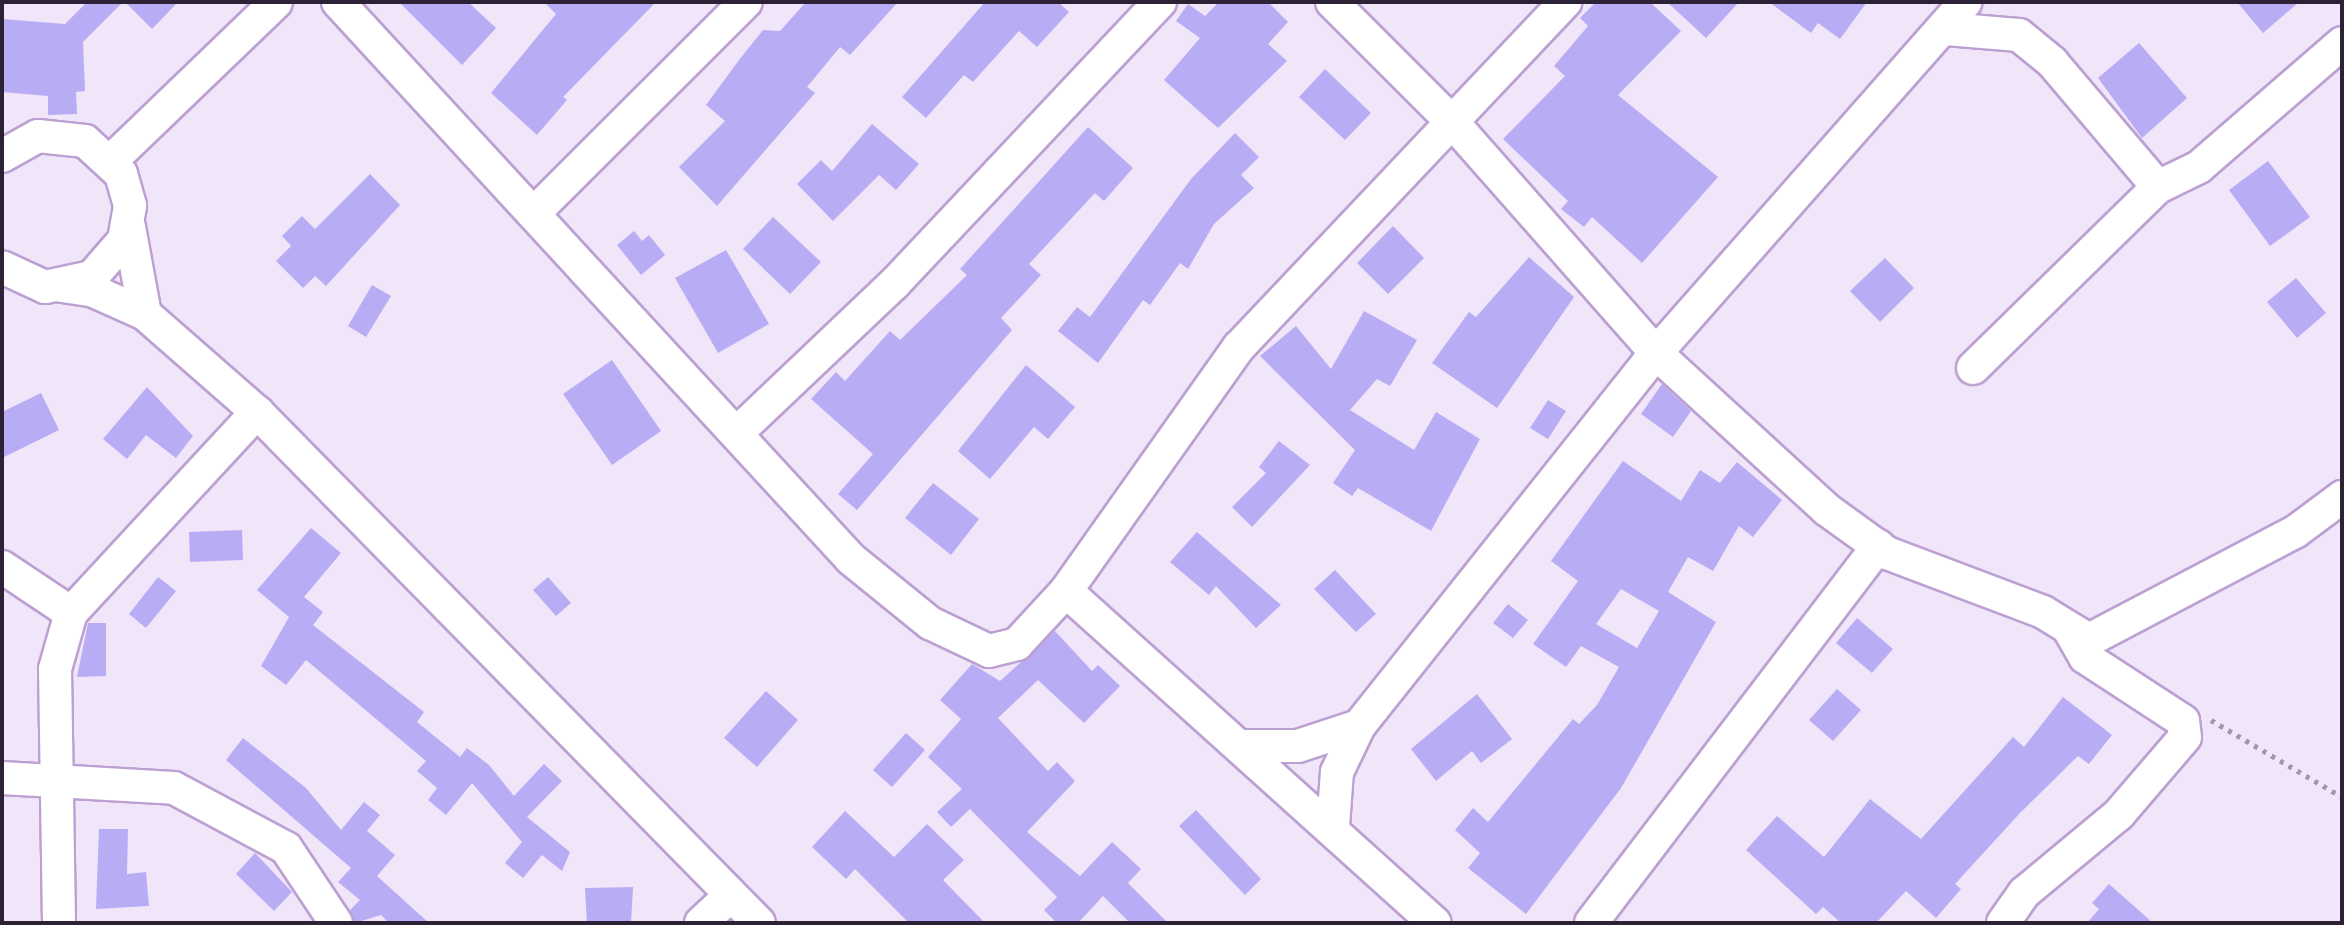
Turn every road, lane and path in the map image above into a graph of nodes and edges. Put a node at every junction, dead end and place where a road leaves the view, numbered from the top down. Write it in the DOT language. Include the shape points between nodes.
graph roads {
  1 [pos="276,2"];
  2 [pos="339,2"];
  3 [pos="746,2"];
  4 [pos="1160,2"];
  5 [pos="1332,2"];
  6 [pos="1565,2"];
  7 [pos="1965,2"];
  8 [pos="1946,29"];
  9 [pos="2342,43"];
  10 [pos="1455,125"];
  11 [pos="4,150"];
  12 [pos="111,161"];
  13 [pos="2158,187"];
  14 [pos="534,213"];
  15 [pos="128,223"];
  16 [pos="2,267"];
  17 [pos="62,286"];
  18 [pos="145,314"];
  19 [pos="1656,353"];
  20 [pos="1973,368"];
  21 [pos="257,412"];
  22 [pos="739,431"];
  23 [pos="2342,497"];
  24 [pos="1878,546"];
  25 [pos="2,567"];
  26 [pos="1066,591"];
  27 [pos="71,613"];
  28 [pos="2068,626"];
  29 [pos="1359,726"];
  30 [pos="1247,746"];
  31 [pos="52,777"];
  32 [pos="2,778"];
  33 [pos="1333,826"];
  34 [pos="731,895"];
  35 [pos="59,923"];
  36 [pos="336,923"];
  37 [pos="701,923"];
  38 [pos="759,923"];
  39 [pos="1435,923"];
  40 [pos="1591,923"];
  41 [pos="2003,923"];
  1 -- 12 [label="street"];
  2 -- 14 [label="street"];
  3 -- 14 [label="street"];
  4 -- 22 [label="street" via="894,284"];
  5 -- 10 [label="street"];
  6 -- 10 [label="street"];
  7 -- 8 [label="street"];
  8 -- 13 [label="street" via="2019,35 2052,62"];
  8 -- 19 [label="street"];
  9 -- 13 [label="street" via="2199,167"];
  10 -- 19 [label="street"];
  10 -- 26 [label="street" via="1376,198 1239,347"];
  11 -- 12 [label="street" via="54,134 85,141"];
  12 -- 15 [label="street" via="127,190"];
  13 -- 20 [label="street"];
  14 -- 22 [label="street"];
  15 -- 17 [label="street" via="105,267"];
  15 -- 18 [label="street"];
  16 -- 17 [label="street" via="30,283"];
  17 -- 18 [label="street" via="91,290"];
  18 -- 21 [label="street"];
  19 -- 24 [label="street"];
  19 -- 29 [label="street"];
  21 -- 27 [label="street"];
  21 -- 34 [label="street"];
  22 -- 26 [label="street" via="851,559 965,644 989,651 1017,644"];
  23 -- 28 [label="street" via="2295,532 2089,640"];
  24 -- 28 [label="street"];
  24 -- 40 [label="street"];
  25 -- 27 [label="street"];
  26 -- 30 [label="street"];
  27 -- 31 [label="street" via="55,669"];
  28 -- 41 [label="street" via="2085,657 2183,721 2185,737 2130,803 2024,893"];
  29 -- 30 [label="street" via="1311,743"];
  29 -- 33 [label="street" via="1337,772"];
  30 -- 33 [label="street"];
  31 -- 32 [label="street"];
  31 -- 35 [label="street"];
  31 -- 36 [label="street" via="174,788 229,812 286,848"];
  33 -- 39 [label="street"];
  34 -- 37 [label="street"];
  34 -- 38 [label="street"];
}
